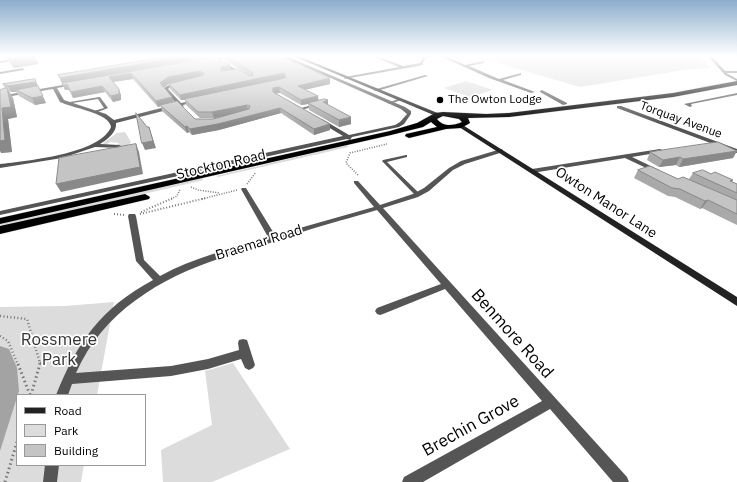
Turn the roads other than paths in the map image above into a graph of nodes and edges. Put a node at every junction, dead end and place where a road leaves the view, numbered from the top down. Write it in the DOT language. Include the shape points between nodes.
graph roads {
  1 [pos="334,78"];
  2 [pos="346,78"];
  3 [pos="417,78"];
  4 [pos="494,78"];
  5 [pos="504,78"];
  6 [pos="498,80"];
  7 [pos="186,82"];
  8 [pos="77,83"];
  9 [pos="737,83"];
  10 [pos="54,87"];
  11 [pos="375,90"];
  12 [pos="542,91"];
  13 [pos="550,91"];
  14 [pos="533,92"];
  15 [pos="737,93"];
  16 [pos="526,94"];
  17 [pos="0,97"];
  18 [pos="200,100"];
  19 [pos="399,100"];
  20 [pos="327,102"];
  21 [pos="66,103"];
  22 [pos="390,103"];
  23 [pos="179,104"];
  24 [pos="565,104"];
  25 [pos="294,105"];
  26 [pos="690,106"];
  27 [pos="619,107"];
  28 [pos="300,109"];
  29 [pos="95,112"];
  30 [pos="307,112"];
  31 [pos="189,113"];
  32 [pos="454,115"];
  33 [pos="313,116"];
  34 [pos="435,117"];
  35 [pos="113,122"];
  36 [pos="464,124"];
  37 [pos="448,127"];
  38 [pos="351,139"];
  39 [pos="714,142"];
  40 [pos="94,145"];
  41 [pos="698,145"];
  42 [pos="119,148"];
  43 [pos="667,150"];
  44 [pos="501,151"];
  45 [pos="737,151"];
  46 [pos="406,156"];
  47 [pos="627,157"];
  48 [pos="0,166"];
  49 [pos="532,171"];
  50 [pos="661,173"];
  51 [pos="356,182"];
  52 [pos="244,189"];
  53 [pos="418,195"];
  54 [pos="378,208"];
  55 [pos="0,213"];
  56 [pos="132,216"];
  57 [pos="0,221"];
  58 [pos="0,230"];
  59 [pos="273,239"];
  60 [pos="158,280"];
  61 [pos="446,285"];
  62 [pos="737,302"];
  63 [pos="380,311"];
  64 [pos="249,364"];
  65 [pos="68,379"];
  66 [pos="62,394"];
  67 [pos="551,402"];
  68 [pos="52,466"];
  69 [pos="50,482"];
  70 [pos="409,482"];
  71 [pos="622,482"];
  1 -- 22 [label="street"];
  2 -- 11 [label="main road"];
  3 -- 11 [label="street"];
  4 -- 6 [label="street"];
  5 -- 6 [label="street"];
  6 -- 14 [label="street"];
  7 -- 23 [label="street" via="165,89"];
  8 -- 10 [label="street"];
  9 -- 32 [label="highway" via="673,95 516,114"];
  10 -- 17 [label="street"];
  10 -- 21 [label="street"];
  11 -- 19 [label="main road"];
  12 -- 13 [label="street"];
  12 -- 14 [label="street"];
  12 -- 24 [label="street"];
  14 -- 16 [label="street"];
  15 -- 26 [label="street" via="686,104"];
  15 -- 27 [label="highway" via="724,91"];
  18 -- 23 [label="street"];
  19 -- 22 [label="lane"];
  19 -- 34 [label="main road"];
  20 -- 28 [label="street"];
  21 -- 29 [label="street"];
  21 -- 29 [label="lane" via="99,98 106,108"];
  22 -- 38 [label="street, Stockton Road" via="409,112 402,123"];
  23 -- 31 [label="street"];
  23 -- 35 [label="street"];
  25 -- 28 [label="street"];
  27 -- 36 [label="highway"];
  27 -- 39 [label="street, Torquay Avenue"];
  28 -- 30 [label="street"];
  29 -- 35 [label="street"];
  32 -- 34 [label="highway"];
  32 -- 36 [label="highway" via="466,120"];
  33 -- 38 [label="street"];
  34 -- 37 [label="highway" via="437,124"];
  34 -- 38 [label="highway, Stockton Road" via="411,128"];
  35 -- 40 [label="street" via="112,132"];
  36 -- 37 [label="highway, Stockton Road"];
  36 -- 44 [label="main road, Owton Manor Lane"];
  37 -- 58 [label="highway, Stockton Road"];
  38 -- 55 [label="street, Stockton Road"];
  38 -- 57 [label="highway, Stockton Road"];
  39 -- 41 [label="street"];
  39 -- 45 [label="street, Torquay Avenue"];
  40 -- 42 [label="street"];
  40 -- 48 [label="street" via="55,158"];
  43 -- 47 [label="street"];
  44 -- 49 [label="main road, Owton Manor Lane"];
  44 -- 53 [label="street, Braemar Road" via="461,163"];
  46 -- 53 [label="lane" via="384,160"];
  47 -- 49 [label="street"];
  47 -- 50 [label="street"];
  49 -- 62 [label="main road, Owton Manor Lane"];
  51 -- 54 [label="street, Benmore Road"];
  52 -- 59 [label="street"];
  53 -- 54 [label="street, Braemar Road"];
  54 -- 59 [label="street, Braemar Road"];
  54 -- 61 [label="street, Benmore Road"];
  56 -- 60 [label="street" via="140,261"];
  59 -- 60 [label="street, Braemar Road" via="203,260"];
  60 -- 65 [label="street, Braemar Road" via="130,299 98,327"];
  61 -- 63 [label="street"];
  61 -- 67 [label="street, Benmore Road"];
  64 -- 65 [label="street" via="244,348 208,364 171,371"];
  65 -- 66 [label="street, Braemar Road"];
  67 -- 70 [label="street, Brechin Grove"];
  67 -- 71 [label="street, Benmore Road"];
  68 -- 69 [label="street"];
}
